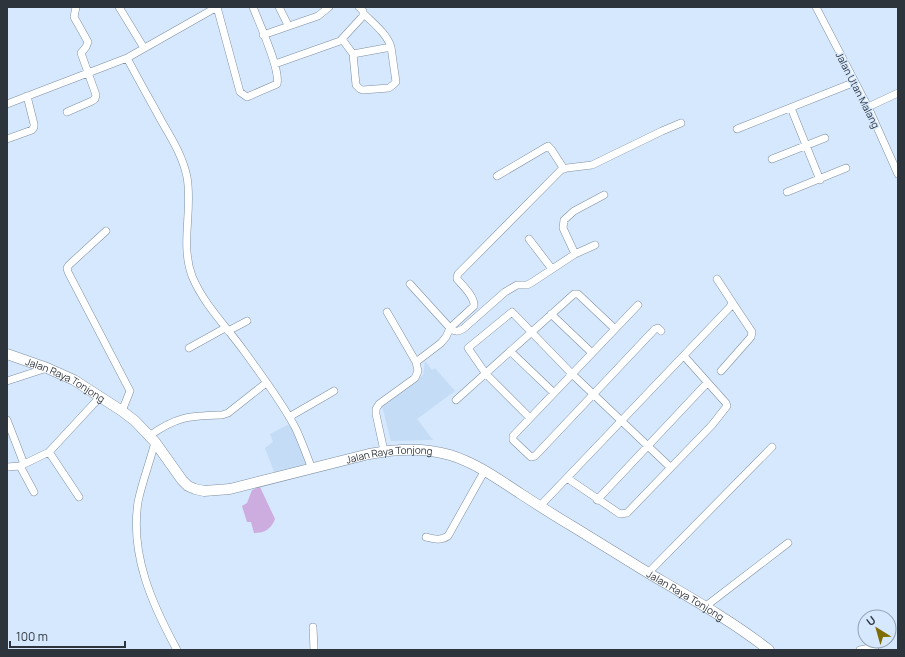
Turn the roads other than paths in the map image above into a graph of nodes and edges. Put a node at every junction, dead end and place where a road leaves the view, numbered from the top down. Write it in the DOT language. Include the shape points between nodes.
graph roads {
  1 [pos="76,7"];
  2 [pos="119,7"];
  3 [pos="217,7"];
  4 [pos="253,7"];
  5 [pos="279,7"];
  6 [pos="359,7"];
  7 [pos="816,7"];
  8 [pos="324,9"];
  9 [pos="364,14"];
  10 [pos="288,25"];
  11 [pos="263,34"];
  12 [pos="342,39"];
  13 [pos="391,47"];
  14 [pos="144,48"];
  15 [pos="353,54"];
  16 [pos="127,58"];
  17 [pos="275,64"];
  18 [pos="87,73"];
  19 [pos="855,82"];
  20 [pos="898,93"];
  21 [pos="27,96"];
  22 [pos="7,104"];
  23 [pos="868,107"];
  24 [pos="791,108"];
  25 [pos="67,112"];
  26 [pos="681,123"];
  27 [pos="737,129"];
  28 [pos="825,138"];
  29 [pos="7,140"];
  30 [pos="806,146"];
  31 [pos="772,159"];
  32 [pos="846,168"];
  33 [pos="564,169"];
  34 [pos="898,174"];
  35 [pos="497,176"];
  36 [pos="820,180"];
  37 [pos="787,192"];
  38 [pos="604,195"];
  39 [pos="106,231"];
  40 [pos="529,239"];
  41 [pos="596,245"];
  42 [pos="575,254"];
  43 [pos="552,269"];
  44 [pos="717,279"];
  45 [pos="410,284"];
  46 [pos="732,302"];
  47 [pos="638,305"];
  48 [pos="387,312"];
  49 [pos="551,314"];
  50 [pos="247,322"];
  51 [pos="450,328"];
  52 [pos="615,329"];
  53 [pos="227,330"];
  54 [pos="532,331"];
  55 [pos="661,331"];
  56 [pos="189,348"];
  57 [pos="510,351"];
  58 [pos="592,353"];
  59 [pos="7,354"];
  60 [pos="684,356"];
  61 [pos="416,362"];
  62 [pos="47,368"];
  63 [pos="721,371"];
  64 [pos="486,374"];
  65 [pos="572,374"];
  66 [pos="7,381"];
  67 [pos="266,383"];
  68 [pos="708,383"];
  69 [pos="334,390"];
  70 [pos="554,393"];
  71 [pos="593,394"];
  72 [pos="100,397"];
  73 [pos="456,400"];
  74 [pos="122,411"];
  75 [pos="289,417"];
  76 [pos="530,418"];
  77 [pos="7,420"];
  78 [pos="622,421"];
  79 [pos="152,439"];
  80 [pos="648,446"];
  81 [pos="772,447"];
  82 [pos="384,451"];
  83 [pos="49,452"];
  84 [pos="22,465"];
  85 [pos="7,467"];
  86 [pos="670,467"];
  87 [pos="312,469"];
  88 [pos="485,470"];
  89 [pos="567,478"];
  90 [pos="34,492"];
  91 [pos="79,497"];
  92 [pos="598,500"];
  93 [pos="540,506"];
  94 [pos="426,537"];
  95 [pos="788,543"];
  96 [pos="648,573"];
  97 [pos="706,606"];
  98 [pos="312,627"];
  99 [pos="177,650"];
  100 [pos="314,650"];
  101 [pos="769,650"];
  102 [pos="860,650"];
  103 [pos="875,650"];
  1 -- 18 [label="street" via="74,17 88,42 81,53"];
  2 -- 14 [label="street"];
  3 -- 14 [label="street"];
  3 -- 17 [label="street" via="240,92 243,95 247,97 277,84"];
  4 -- 11 [label="street"];
  5 -- 10 [label="street"];
  6 -- 9 [label="street"];
  7 -- 19 [label="street, Jalan Utan Malang"];
  8 -- 10 [label="street" via="318,16"];
  9 -- 12 [label="street"];
  9 -- 13 [label="street" via="384,34"];
  10 -- 11 [label="street"];
  11 -- 17 [label="street"];
  12 -- 15 [label="street"];
  12 -- 17 [label="street"];
  13 -- 15 [label="street"];
  13 -- 15 [label="street" via="396,82 389,88 358,88"];
  14 -- 16 [label="street"];
  16 -- 18 [label="street"];
  16 -- 53 [label="street" via="182,162 188,192 186,243 192,275 203,298"];
  18 -- 21 [label="street"];
  18 -- 25 [label="street" via="96,95 95,99"];
  19 -- 23 [label="street, Jalan Utan Malang"];
  19 -- 24 [label="street"];
  20 -- 23 [label="street"];
  21 -- 22 [label="street"];
  21 -- 29 [label="street" via="34,127"];
  23 -- 34 [label="street, Jalan Utan Malang"];
  24 -- 27 [label="street"];
  24 -- 30 [label="street"];
  26 -- 33 [label="street" via="592,165"];
  28 -- 30 [label="street"];
  30 -- 31 [label="street"];
  30 -- 36 [label="street"];
  32 -- 36 [label="street"];
  33 -- 35 [label="street" via="552,149 546,147"];
  33 -- 51 [label="street" via="458,274 457,280 474,302 474,306"];
  36 -- 37 [label="street"];
  38 -- 42 [label="street" via="574,211 564,220 563,228"];
  39 -- 74 [label="street" via="67,268 130,391"];
  40 -- 43 [label="street"];
  41 -- 42 [label="street"];
  42 -- 43 [label="street"];
  43 -- 51 [label="street" via="531,284 517,285 506,292 463,329 455,332"];
  44 -- 46 [label="street"];
  45 -- 51 [label="street"];
  46 -- 60 [label="street"];
  46 -- 63 [label="street" via="752,332 751,337"];
  47 -- 52 [label="street"];
  48 -- 61 [label="street"];
  49 -- 52 [label="street" via="576,293"];
  49 -- 54 [label="street"];
  49 -- 58 [label="street"];
  50 -- 53 [label="street"];
  51 -- 61 [label="street" via="441,343"];
  52 -- 58 [label="street"];
  53 -- 56 [label="street"];
  53 -- 67 [label="street"];
  54 -- 57 [label="street"];
  54 -- 64 [label="street" via="512,312 469,347"];
  54 -- 65 [label="street"];
  55 -- 71 [label="street" via="656,329"];
  57 -- 64 [label="street"];
  57 -- 70 [label="street"];
  58 -- 65 [label="street"];
  59 -- 62 [label="main road, Jalan Raya Tonjong"];
  60 -- 68 [label="street"];
  60 -- 78 [label="street"];
  61 -- 82 [label="street" via="418,371 415,378 379,404 376,409"];
  62 -- 66 [label="street"];
  62 -- 72 [label="main road, Jalan Raya Tonjong" via="74,380"];
  64 -- 73 [label="street"];
  64 -- 76 [label="street"];
  65 -- 70 [label="street"];
  65 -- 71 [label="street"];
  67 -- 75 [label="street"];
  67 -- 79 [label="street" via="228,413 188,416 167,424"];
  68 -- 80 [label="street"];
  68 -- 86 [label="street" via="727,406 712,425"];
  69 -- 75 [label="street"];
  70 -- 76 [label="street"];
  71 -- 76 [label="street" via="533,457 512,438"];
  71 -- 78 [label="street"];
  72 -- 74 [label="main road, Jalan Raya Tonjong"];
  72 -- 83 [label="street"];
  74 -- 79 [label="main road, Jalan Raya Tonjong"];
  75 -- 87 [label="street"];
  77 -- 84 [label="street"];
  78 -- 80 [label="street"];
  78 -- 89 [label="street"];
  79 -- 87 [label="main road, Jalan Raya Tonjong" via="188,486 204,491 230,489"];
  79 -- 99 [label="street" via="139,500 136,539 146,582"];
  80 -- 86 [label="street"];
  80 -- 92 [label="street"];
  81 -- 96 [label="street"];
  82 -- 87 [label="main road, Jalan Raya Tonjong"];
  82 -- 88 [label="main road, Jalan Raya Tonjong" via="438,452"];
  83 -- 84 [label="street"];
  83 -- 91 [label="street"];
  84 -- 85 [label="street"];
  84 -- 90 [label="street"];
  86 -- 92 [label="street" via="627,513 620,514"];
  88 -- 93 [label="main road, Jalan Raya Tonjong"];
  88 -- 94 [label="street" via="448,536 438,540"];
  89 -- 92 [label="street"];
  89 -- 93 [label="street"];
  93 -- 96 [label="main road, Jalan Raya Tonjong"];
  95 -- 97 [label="street"];
  96 -- 97 [label="main road, Jalan Raya Tonjong"];
  97 -- 101 [label="main road, Jalan Raya Tonjong"];
  98 -- 100 [label="street"];
  102 -- 103 [label="street"];
}
